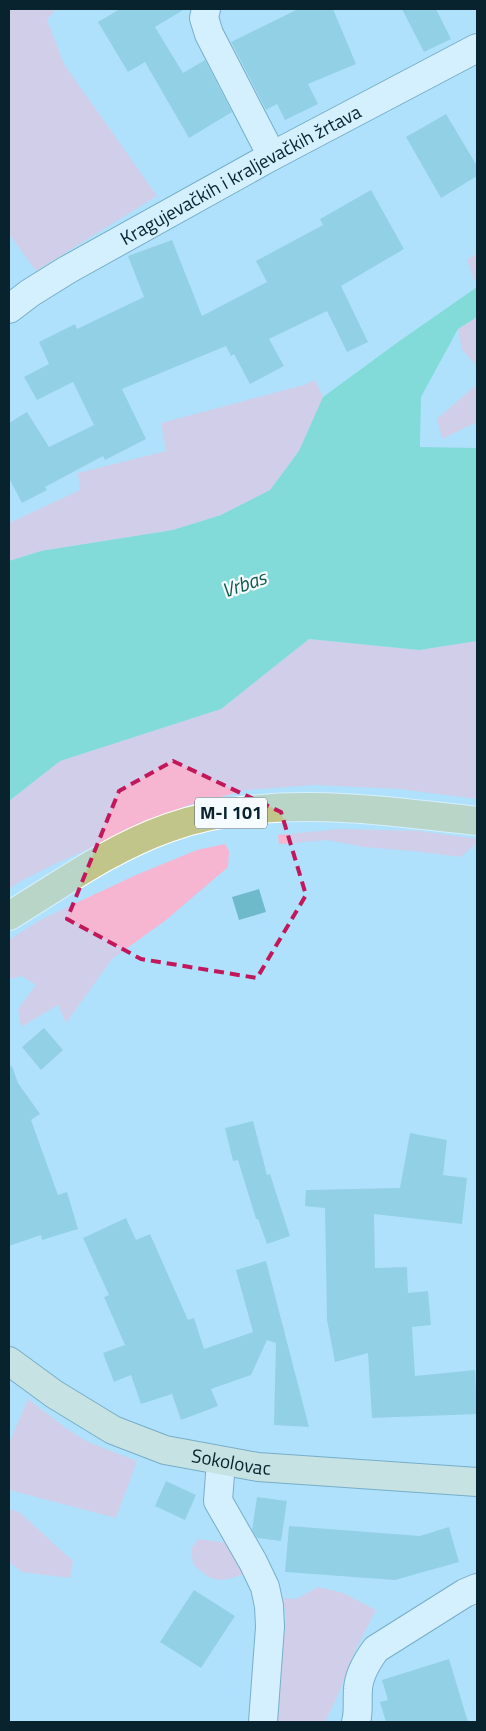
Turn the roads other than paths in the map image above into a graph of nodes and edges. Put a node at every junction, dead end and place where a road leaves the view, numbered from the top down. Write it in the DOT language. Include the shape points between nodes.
graph roads {
  1 [pos="206,9"];
  2 [pos="477,48"];
  3 [pos="272,156"];
  4 [pos="9,309"];
  5 [pos="477,821"];
  6 [pos="9,916"];
  7 [pos="9,1361"];
  8 [pos="221,1461"];
  9 [pos="477,1482"];
  10 [pos="477,1588"];
  11 [pos="263,1722"];
  12 [pos="356,1722"];
  1 -- 3 [label="street" via="204,18 209,34"];
  2 -- 3 [label="street, Kragujevačkih i kraljevačkih žrtava"];
  3 -- 4 [label="street, Kragujevačkih i kraljevačkih žrtava" via="67,270"];
  5 -- 6 [label="main road, M-I 101" via="339,808 282,808 213,816 146,837 73,876"];
  7 -- 8 [label="main road, Sokolovac" via="54,1394 113,1430 165,1450"];
  8 -- 9 [label="main road, Sokolovac" via="258,1467"];
  8 -- 11 [label="street" via="218,1501 253,1562 265,1587 269,1606"];
  10 -- 12 [label="street" via="376,1649 362,1672"];
}
